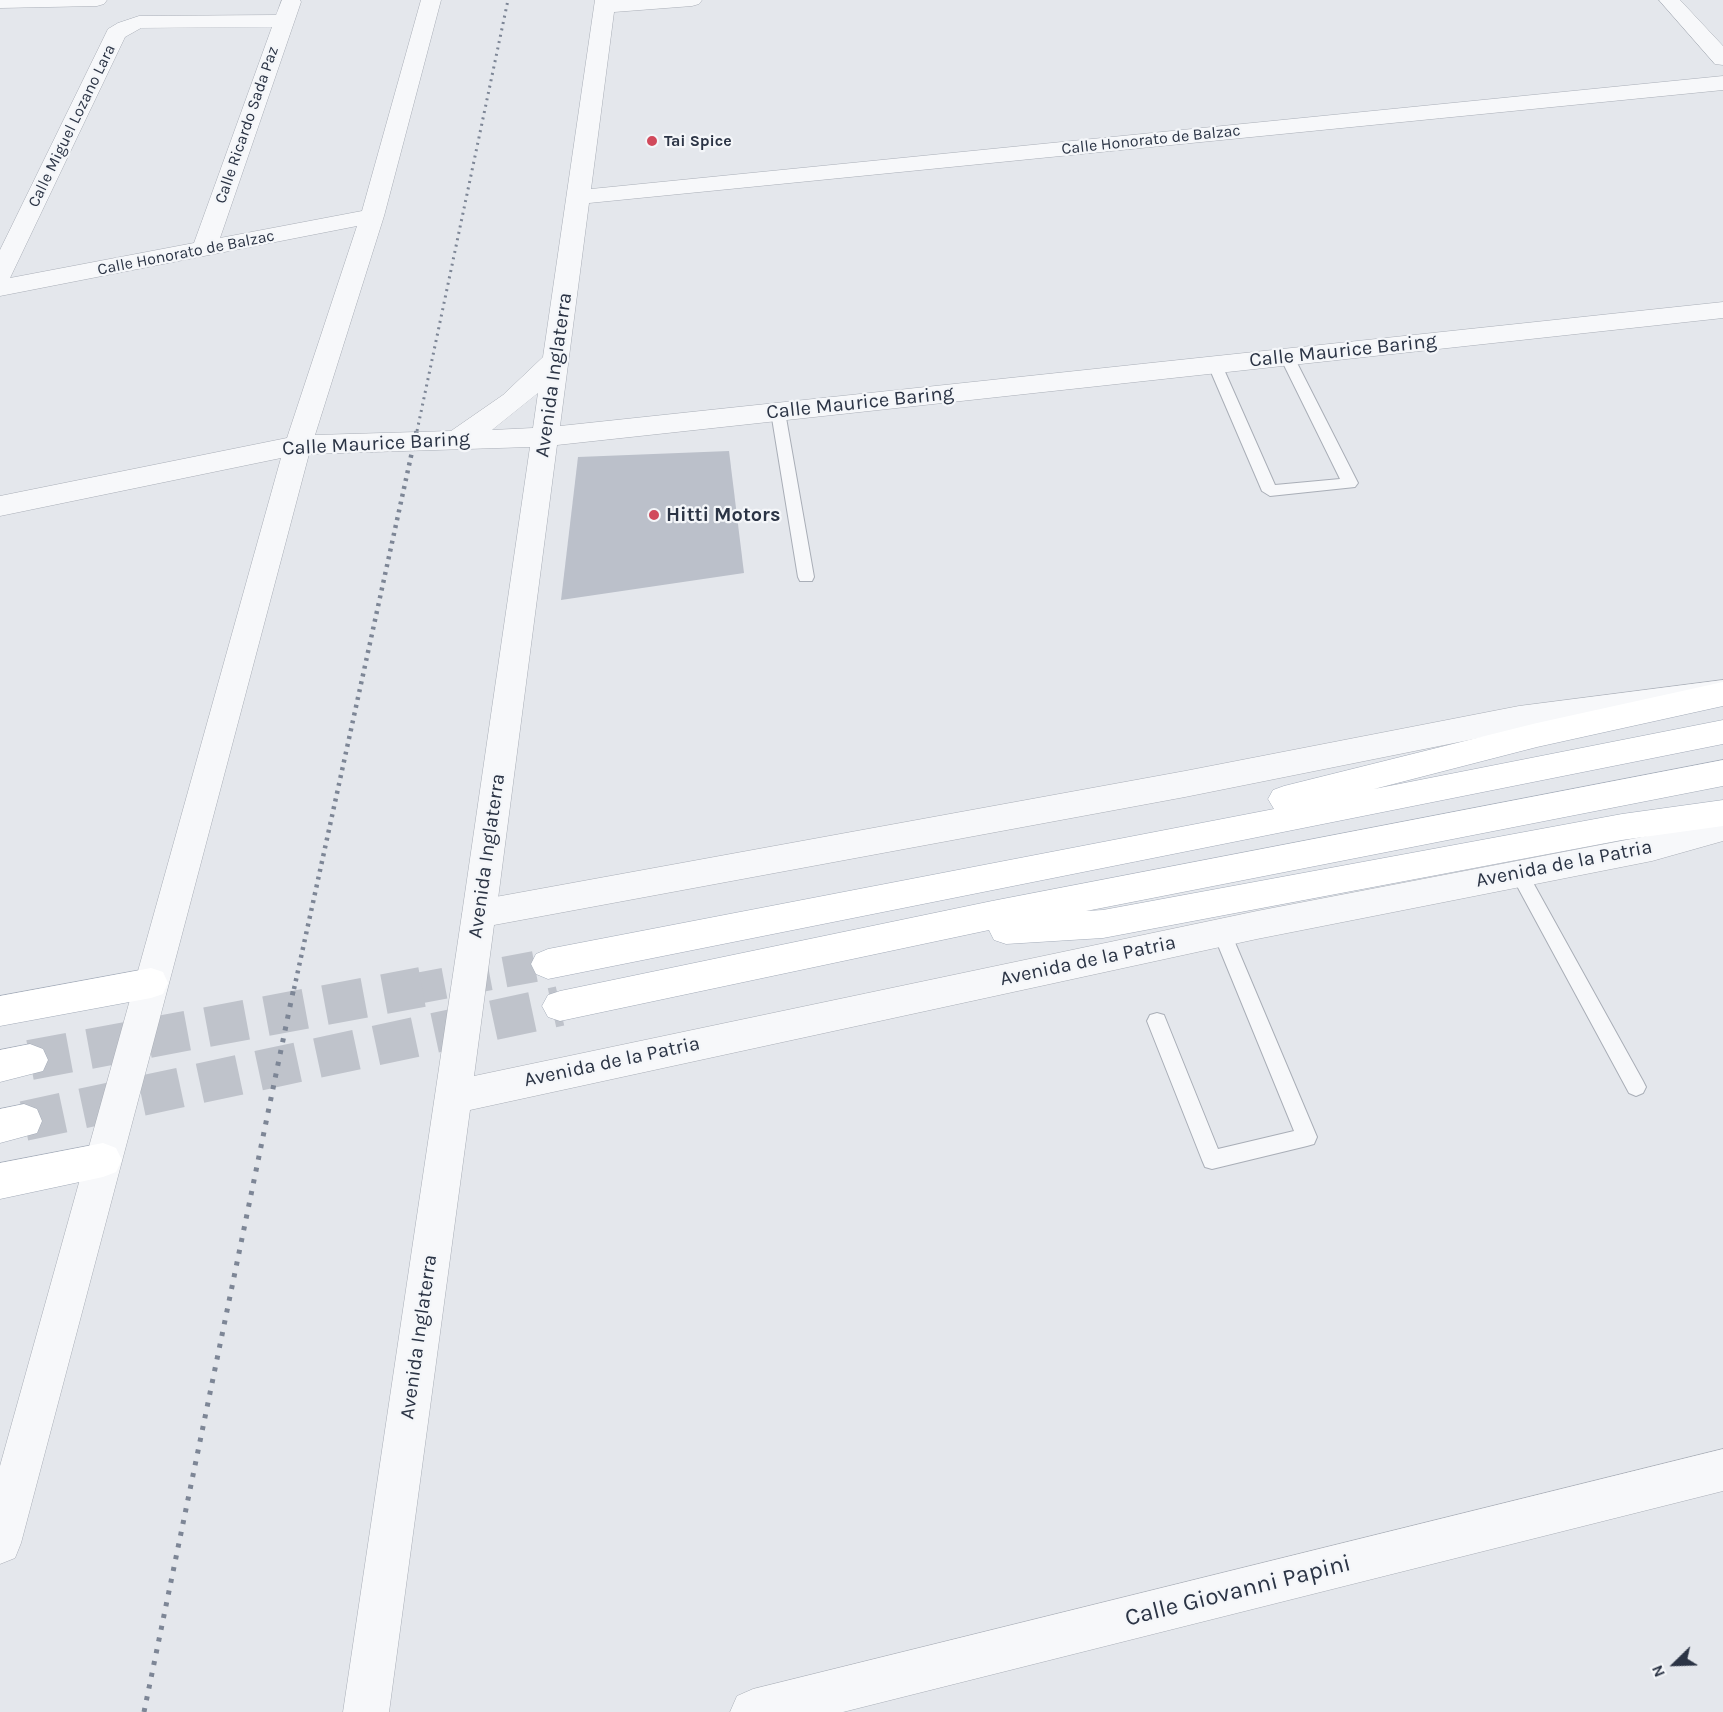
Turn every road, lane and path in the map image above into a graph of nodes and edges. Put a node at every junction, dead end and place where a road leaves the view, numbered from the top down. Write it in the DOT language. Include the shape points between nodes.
graph roads {
  1 [pos="97,0"];
  2 [pos="431,0"];
  3 [pos="692,0"];
  4 [pos="1669,0"];
  5 [pos="0,2"];
  6 [pos="605,4"];
  7 [pos="288,10"];
  8 [pos="1723,59"];
  9 [pos="1723,83"];
  10 [pos="579,196"];
  11 [pos="372,216"];
  12 [pos="204,250"];
  13 [pos="0,275"];
  14 [pos="0,288"];
  15 [pos="1723,310"];
  16 [pos="557,357"];
  17 [pos="1287,357"];
  18 [pos="1215,365"];
  19 [pos="778,412"];
  20 [pos="546,437"];
  21 [pos="459,439"];
  22 [pos="298,445"];
  23 [pos="0,506"];
  24 [pos="806,577"];
  25 [pos="1723,693"];
  26 [pos="1723,732"];
  27 [pos="1723,773"];
  28 [pos="1723,813"];
  29 [pos="1723,828"];
  30 [pos="1520,873"];
  31 [pos="878,901"];
  32 [pos="479,914"];
  33 [pos="1222,933"];
  34 [pos="884,938"];
  35 [pos="548,964"];
  36 [pos="151,983"];
  37 [pos="560,1006"];
  38 [pos="0,1011"];
  39 [pos="1157,1021"];
  40 [pos="1636,1087"];
  41 [pos="453,1097"];
  42 [pos="103,1160"];
  43 [pos="0,1181"];
  44 [pos="1723,1470"];
  45 [pos="0,1543"];
  46 [pos="366,1712"];
  47 [pos="753,1712"];
  1 -- 5 [label="street"];
  2 -- 11 [label="street"];
  3 -- 6 [label="street"];
  4 -- 8 [label="street"];
  6 -- 10 [label="street, Avenida Inglaterra"];
  7 -- 12 [label="street, Calle Ricardo Sada Paz"];
  7 -- 13 [label="street, Calle Miguel Lozano Lara" via="139,22 116,34"];
  9 -- 10 [label="street, Calle Honorato de Balzac"];
  10 -- 16 [label="street, Avenida Inglaterra"];
  11 -- 12 [label="street, Calle Honorato de Balzac"];
  11 -- 22 [label="street"];
  12 -- 14 [label="street, Calle Honorato de Balzac"];
  15 -- 17 [label="street, Calle Maurice Baring"];
  16 -- 20 [label="street, Avenida Inglaterra"];
  16 -- 21 [label="street" via="509,406"];
  17 -- 18 [label="street, Calle Maurice Baring"];
  17 -- 18 [label="lane" via="1350,483 1270,491"];
  18 -- 19 [label="street, Calle Maurice Baring"];
  19 -- 20 [label="street, Calle Maurice Baring"];
  19 -- 24 [label="lane"];
  20 -- 21 [label="street, Calle Maurice Baring"];
  20 -- 32 [label="street, Avenida Inglaterra"];
  21 -- 22 [label="street, Calle Maurice Baring"];
  22 -- 23 [label="street, Calle Maurice Baring"];
  22 -- 36 [label="street"];
  25 -- 31 [label="main road" via="1514,741"];
  25 -- 32 [label="street" via="1519,718"];
  26 -- 31 [label="main road"];
  27 -- 34 [label="main road"];
  28 -- 34 [label="main road" via="1622,827 1103,924"];
  29 -- 30 [label="street, Avenida de la Patria" via="1652,848"];
  30 -- 33 [label="street, Avenida de la Patria"];
  30 -- 40 [label="lane"];
  31 -- 35 [label="main road"];
  32 -- 41 [label="street, Avenida Inglaterra"];
  33 -- 39 [label="lane" via="1307,1137 1212,1160"];
  33 -- 41 [label="street, Avenida de la Patria"];
  34 -- 37 [label="main road"];
  36 -- 38 [label="main road"];
  36 -- 42 [label="street"];
  41 -- 46 [label="street, Avenida Inglaterra"];
  42 -- 43 [label="main road"];
  42 -- 45 [label="street"];
  44 -- 47 [label="street, Calle Giovanni Papini"];
}
